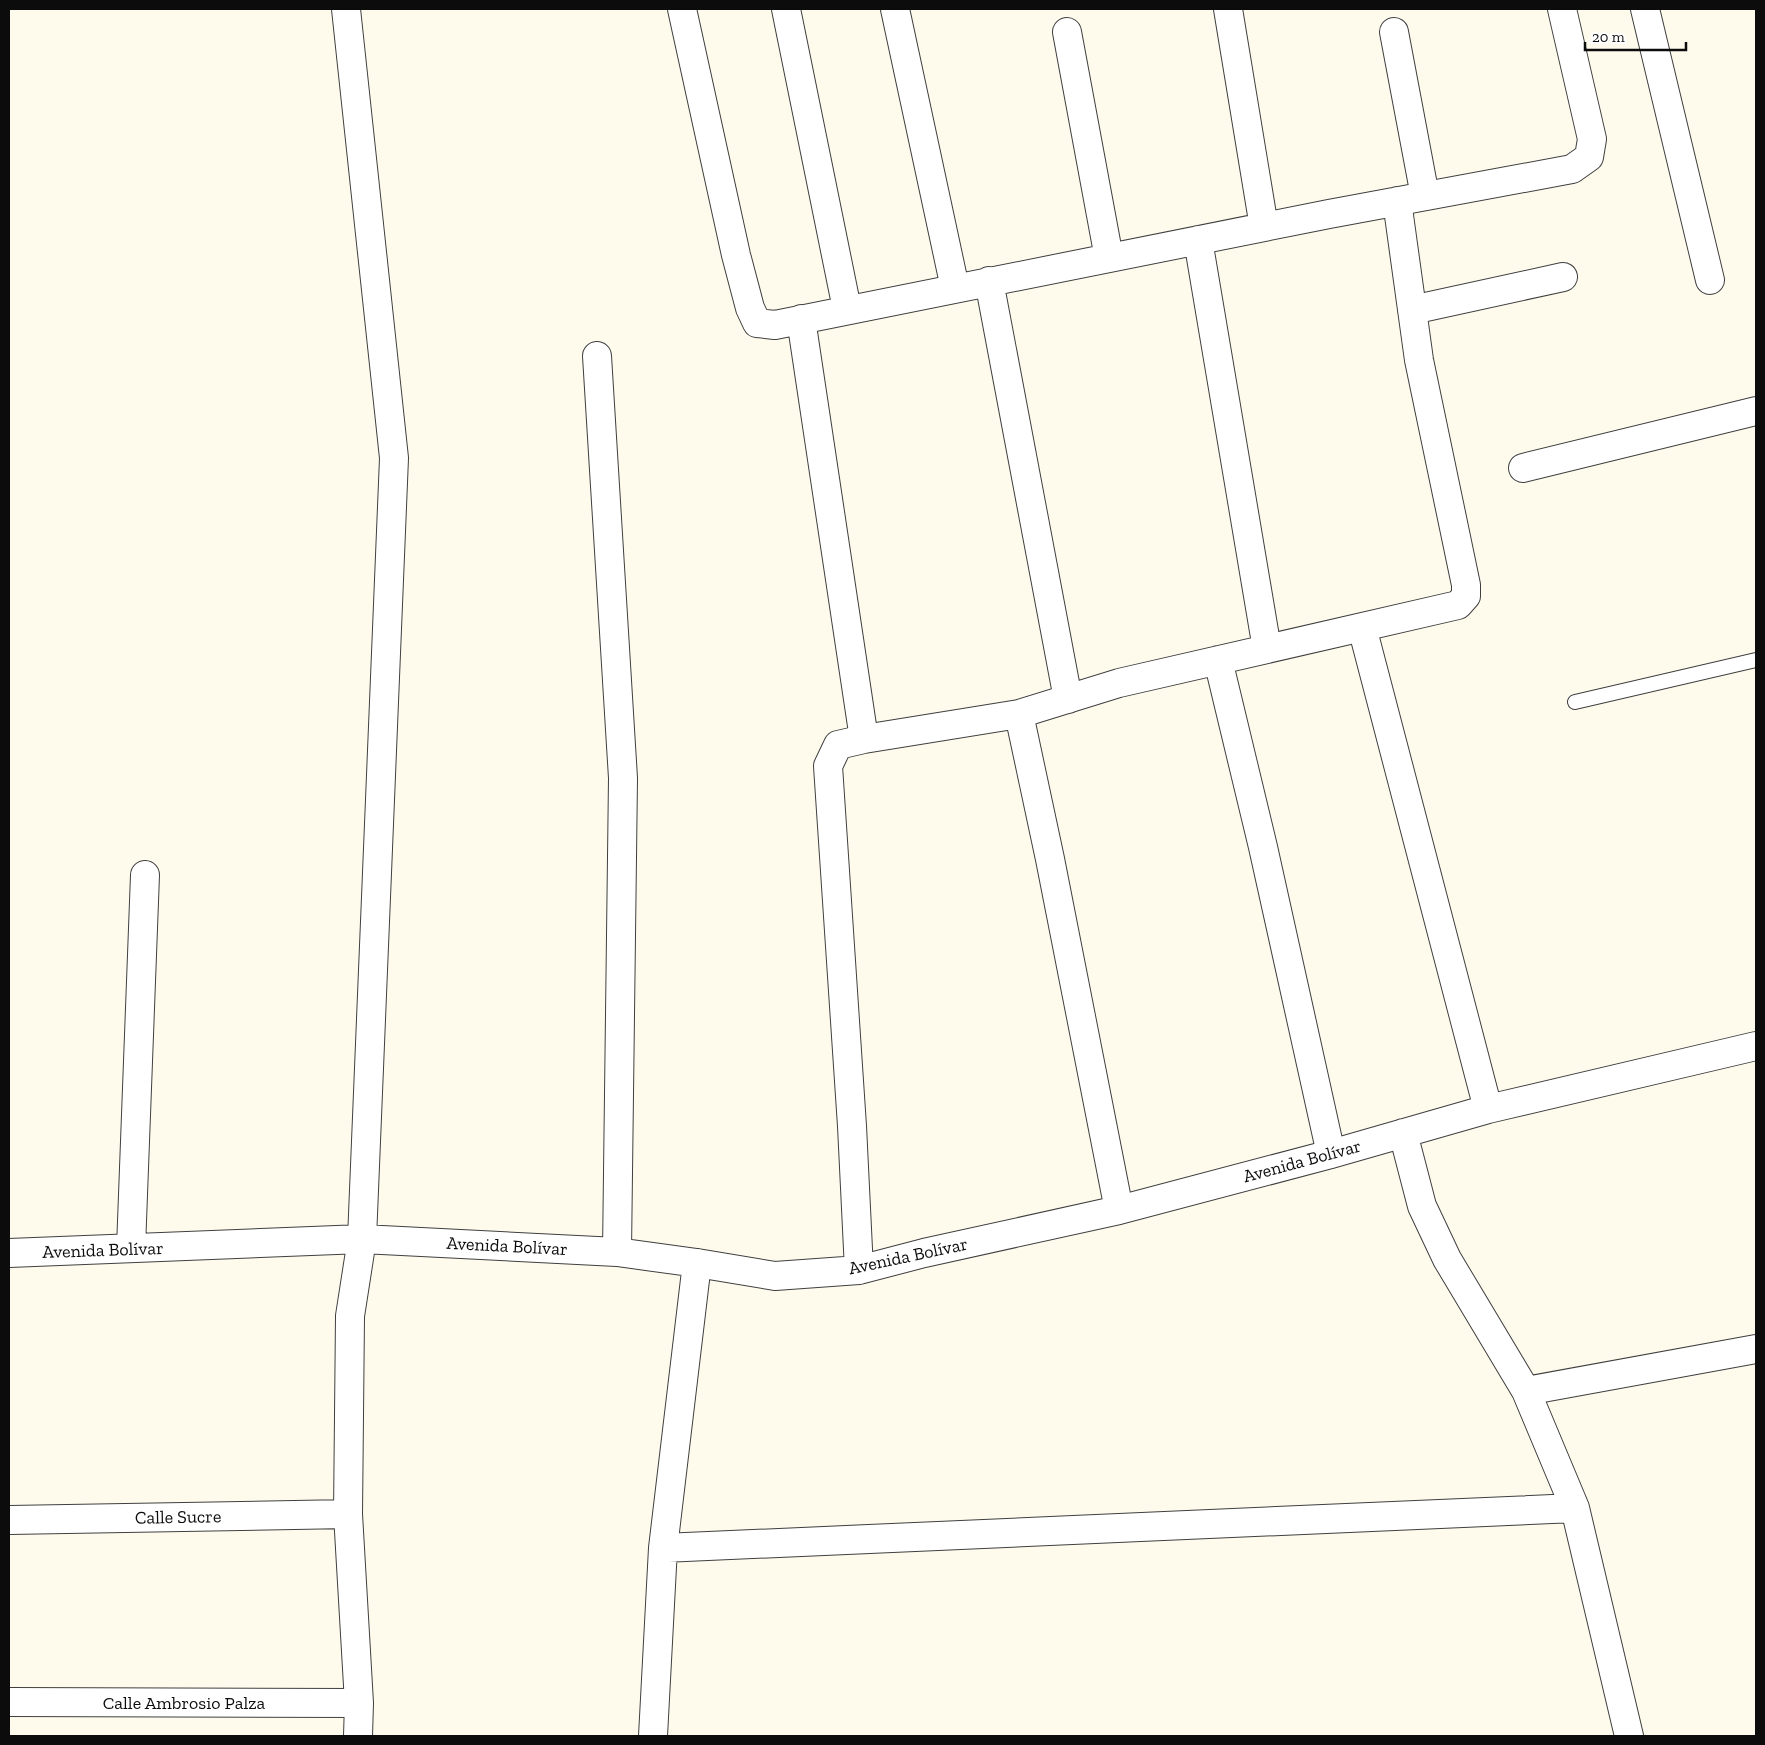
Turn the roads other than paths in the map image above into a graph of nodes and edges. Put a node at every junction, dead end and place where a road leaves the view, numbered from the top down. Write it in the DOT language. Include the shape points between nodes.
graph roads {
  1 [pos="346,9"];
  2 [pos="682,9"];
  3 [pos="786,9"];
  4 [pos="895,9"];
  5 [pos="1228,9"];
  6 [pos="1562,9"];
  7 [pos="1644,9"];
  8 [pos="1067,32"];
  9 [pos="1394,32"];
  10 [pos="1424,196"];
  11 [pos="1397,201"];
  12 [pos="1264,227"];
  13 [pos="1198,240"];
  14 [pos="1108,258"];
  15 [pos="1563,277"];
  16 [pos="1710,280"];
  17 [pos="989,281"];
  18 [pos="955,288"];
  19 [pos="847,309"];
  20 [pos="1412,310"];
  21 [pos="801,319"];
  22 [pos="597,356"];
  23 [pos="1756,411"];
  24 [pos="1522,468"];
  25 [pos="1362,626"];
  26 [pos="1267,649"];
  27 [pos="1218,660"];
  28 [pos="1756,660"];
  29 [pos="1068,699"];
  30 [pos="1574,702"];
  31 [pos="1019,714"];
  32 [pos="864,740"];
  33 [pos="146,875"];
  34 [pos="1756,1046"];
  35 [pos="1488,1109"];
  36 [pos="1403,1133"];
  37 [pos="1331,1154"];
  38 [pos="1120,1210"];
  39 [pos="362,1238"];
  40 [pos="131,1248"];
  41 [pos="617,1252"];
  42 [pos="9,1253"];
  43 [pos="697,1263"];
  44 [pos="859,1270"];
  45 [pos="1756,1349"];
  46 [pos="1526,1391"];
  47 [pos="1575,1508"];
  48 [pos="348,1514"];
  49 [pos="9,1520"];
  50 [pos="662,1548"];
  51 [pos="9,1702"];
  52 [pos="359,1703"];
  53 [pos="358,1736"];
  54 [pos="653,1736"];
  55 [pos="1629,1736"];
  1 -- 39 [label="street" via="394,458"];
  2 -- 21 [label="street" via="750,308 756,323 775,325"];
  3 -- 19 [label="street"];
  4 -- 18 [label="street"];
  5 -- 12 [label="street"];
  6 -- 10 [label="street" via="1592,139 1589,157 1572,169"];
  7 -- 16 [label="street"];
  8 -- 14 [label="street"];
  9 -- 10 [label="street"];
  10 -- 11 [label="street"];
  11 -- 12 [label="street"];
  11 -- 20 [label="street"];
  12 -- 13 [label="street"];
  13 -- 14 [label="street"];
  13 -- 26 [label="street"];
  14 -- 17 [label="street"];
  15 -- 20 [label="street"];
  17 -- 18 [label="street"];
  17 -- 29 [label="street"];
  18 -- 19 [label="street"];
  19 -- 21 [label="street"];
  20 -- 25 [label="street" via="1466,596 1458,605"];
  21 -- 32 [label="street"];
  22 -- 41 [label="street" via="623,778"];
  23 -- 24 [label="street"];
  25 -- 26 [label="street"];
  25 -- 35 [label="street"];
  26 -- 27 [label="street"];
  27 -- 29 [label="street" via="1119,683"];
  27 -- 37 [label="street"];
  28 -- 30 [label="lane"];
  29 -- 31 [label="street"];
  31 -- 32 [label="street"];
  31 -- 38 [label="street"];
  32 -- 44 [label="street" via="838,745 828,766"];
  33 -- 40 [label="street"];
  34 -- 35 [label="street, Avenida Bolívar"];
  35 -- 36 [label="street, Avenida Bolívar"];
  36 -- 37 [label="street, Avenida Bolívar"];
  36 -- 46 [label="street" via="1422,1206 1447,1259"];
  37 -- 38 [label="street, Avenida Bolívar"];
  38 -- 44 [label="street, Avenida Bolívar"];
  39 -- 40 [label="street, Avenida Bolívar"];
  39 -- 41 [label="street, Avenida Bolívar"];
  39 -- 48 [label="street" via="350,1316"];
  40 -- 42 [label="street, Avenida Bolívar"];
  41 -- 43 [label="street, Avenida Bolívar"];
  43 -- 44 [label="street, Avenida Bolívar" via="775,1276"];
  43 -- 50 [label="street"];
  45 -- 46 [label="street"];
  46 -- 47 [label="street"];
  47 -- 50 [label="street"];
  47 -- 55 [label="street"];
  48 -- 49 [label="street, Calle Sucre"];
  48 -- 52 [label="street"];
  50 -- 54 [label="street"];
  51 -- 52 [label="street, Calle Ambrosio Palza"];
  52 -- 53 [label="street"];
}
